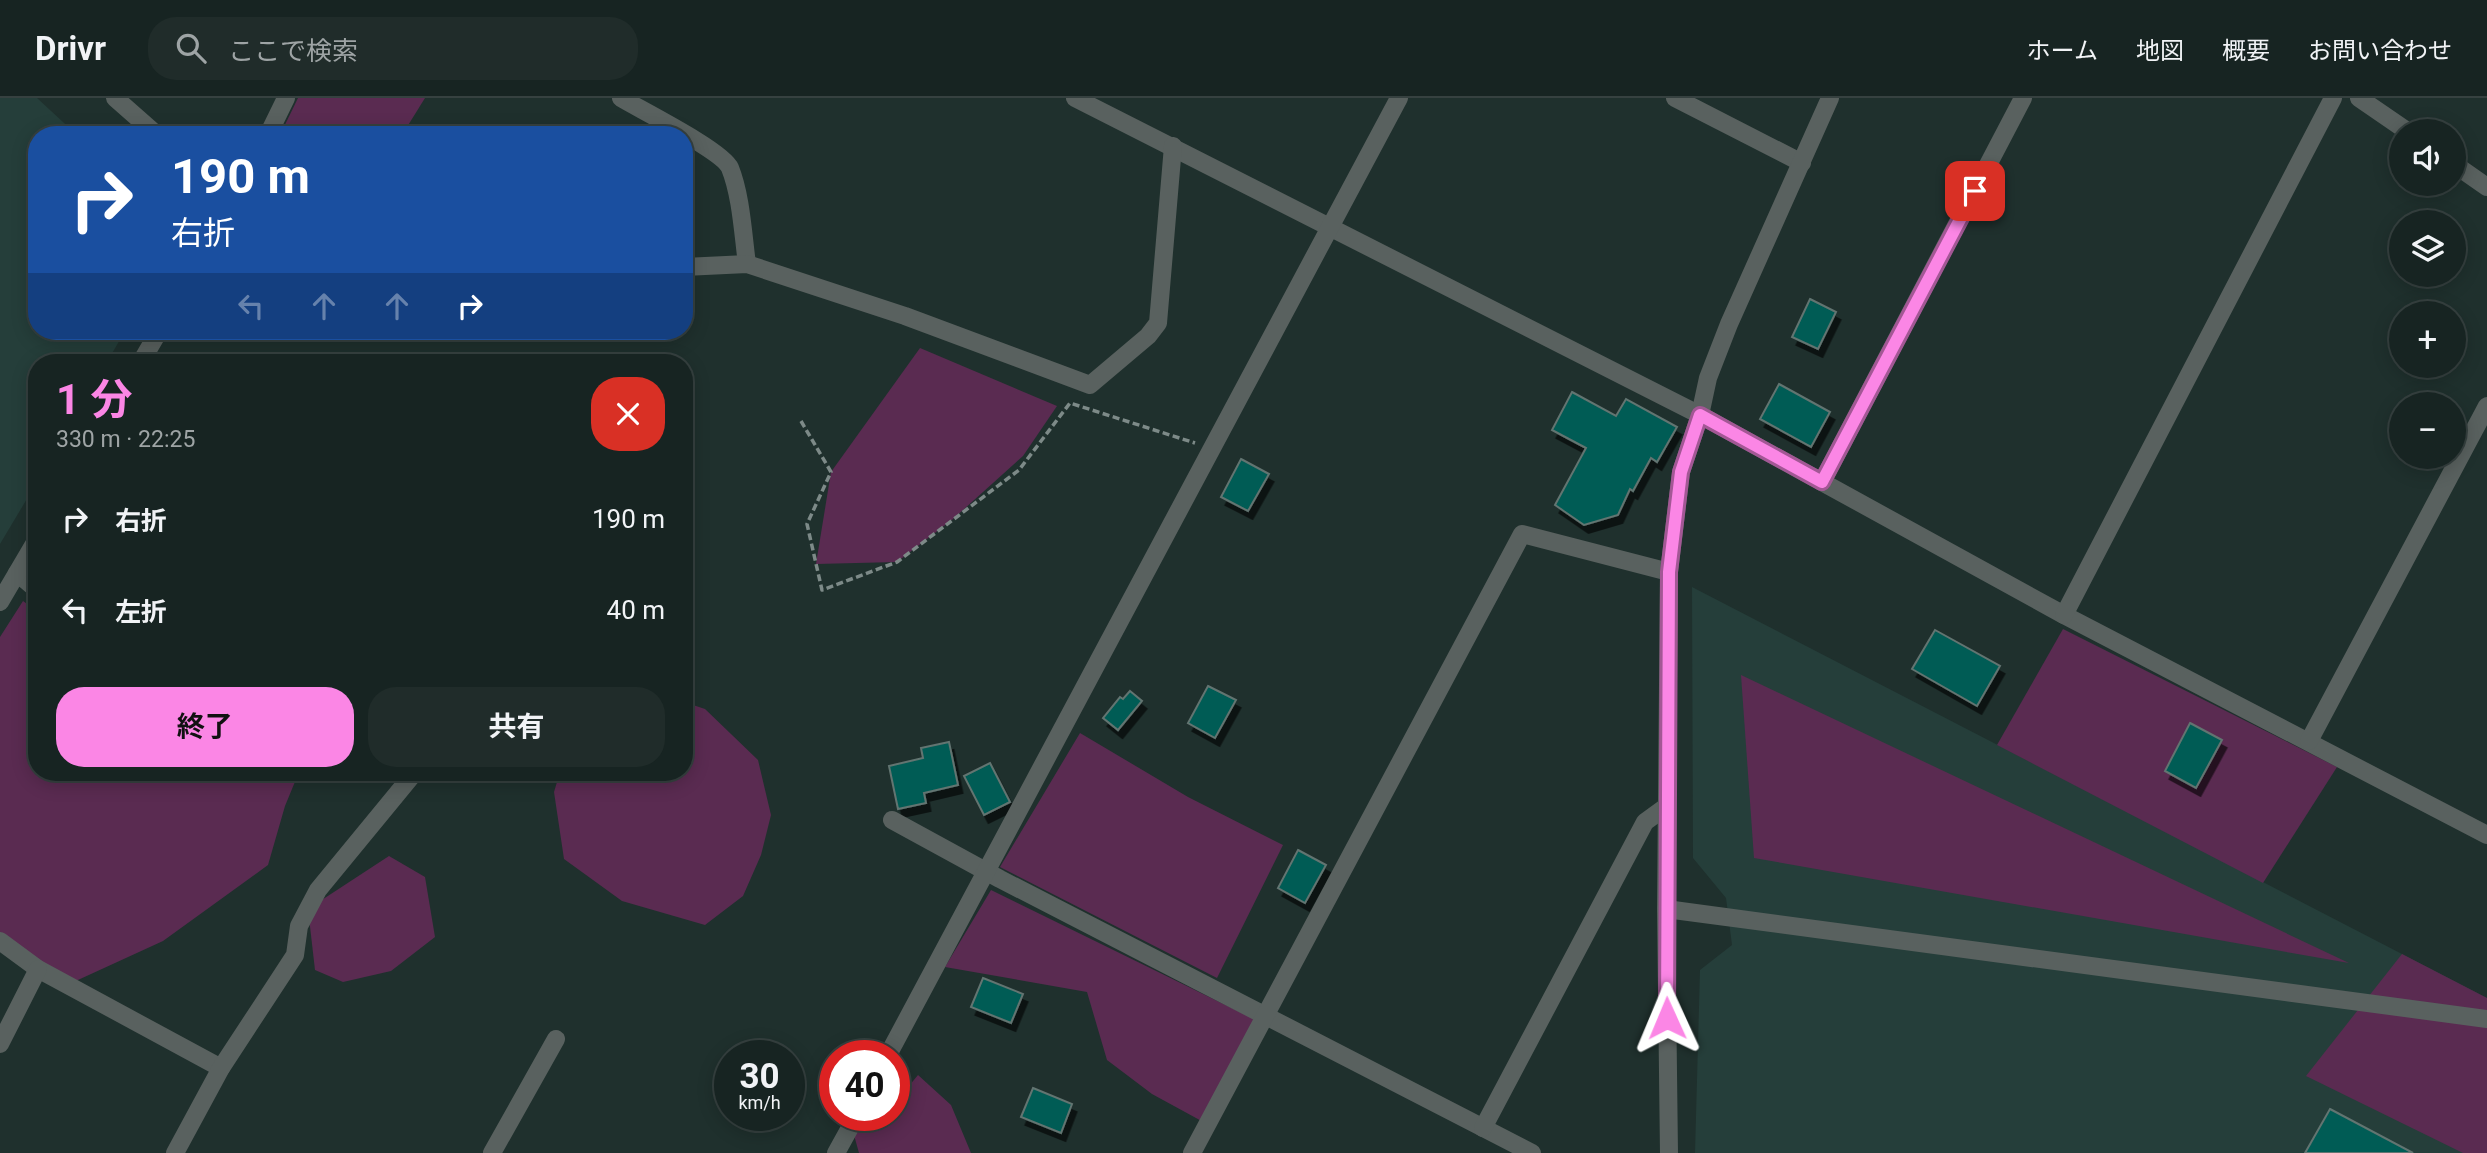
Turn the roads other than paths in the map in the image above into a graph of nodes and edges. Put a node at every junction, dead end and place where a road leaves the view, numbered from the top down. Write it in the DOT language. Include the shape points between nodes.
graph roads {
  1 [pos="115,98"];
  2 [pos="286,98"];
  3 [pos="621,98"];
  4 [pos="1075,98"];
  5 [pos="1399,98"];
  6 [pos="1675,98"];
  7 [pos="1830,98"];
  8 [pos="2023,98"];
  9 [pos="2333,98"];
  10 [pos="2359,98"];
  11 [pos="2390,119"];
  12 [pos="147,126"];
  13 [pos="272,126"];
  14 [pos="669,126"];
  15 [pos="693,140"];
  16 [pos="1173,146"];
  17 [pos="1802,163"];
  18 [pos="2466,172"];
  19 [pos="2487,187"];
  20 [pos="1328,228"];
  21 [pos="747,264"];
  22 [pos="693,267"];
  23 [pos="2487,406"];
  24 [pos="1700,415"];
  25 [pos="1822,482"];
  26 [pos="28,554"];
  27 [pos="1669,572"];
  28 [pos="17,573"];
  29 [pos="28,582"];
  30 [pos="0,602"];
  31 [pos="2064,615"];
  32 [pos="2309,741"];
  33 [pos="408,781"];
  34 [pos="1667,806"];
  35 [pos="892,820"];
  36 [pos="2487,835"];
  37 [pos="986,872"];
  38 [pos="1666,909"];
  39 [pos="0,940"];
  40 [pos="38,969"];
  41 [pos="1266,1016"];
  42 [pos="2487,1019"];
  43 [pos="556,1039"];
  44 [pos="896,1040"];
  45 [pos="0,1044"];
  46 [pos="221,1068"];
  47 [pos="1483,1128"];
  48 [pos="848,1131"];
  49 [pos="176,1153"];
  50 [pos="492,1153"];
  51 [pos="836,1153"];
  52 [pos="1192,1153"];
  53 [pos="1532,1153"];
  54 [pos="1669,1153"];
  1 -- 12 [label="street"];
  2 -- 13 [label="street"];
  3 -- 14 [label="street"];
  4 -- 16 [label="street"];
  5 -- 20 [label="street"];
  6 -- 17 [label="street"];
  7 -- 17 [label="street"];
  8 -- 25 [label="street"];
  9 -- 31 [label="street"];
  10 -- 11 [label="street"];
  15 -- 21 [label="street" via="729,164"];
  16 -- 20 [label="street"];
  16 -- 21 [label="street" via="1158,323 1148,337 1090,385 905,316"];
  17 -- 24 [label="street" via="1729,324 1708,378"];
  18 -- 19 [label="street"];
  20 -- 24 [label="street"];
  20 -- 37 [label="street"];
  21 -- 22 [label="street"];
  23 -- 32 [label="street"];
  24 -- 25 [label="street"];
  24 -- 27 [label="street" via="1681,472"];
  25 -- 31 [label="street"];
  26 -- 28 [label="street"];
  27 -- 34 [label="street"];
  27 -- 41 [label="street" via="1522,534"];
  28 -- 29 [label="street"];
  28 -- 30 [label="street"];
  31 -- 32 [label="street"];
  32 -- 36 [label="street"];
  33 -- 46 [label="street" via="318,890 299,926 295,954"];
  34 -- 38 [label="street"];
  34 -- 47 [label="street" via="1645,822"];
  35 -- 37 [label="street"];
  37 -- 41 [label="street"];
  37 -- 44 [label="street"];
  38 -- 42 [label="street"];
  38 -- 54 [label="street"];
  39 -- 40 [label="street"];
  40 -- 45 [label="street"];
  40 -- 46 [label="street"];
  41 -- 47 [label="street"];
  41 -- 52 [label="street"];
  43 -- 50 [label="street"];
  46 -- 49 [label="street"];
  47 -- 53 [label="street"];
  48 -- 51 [label="street"];
}
